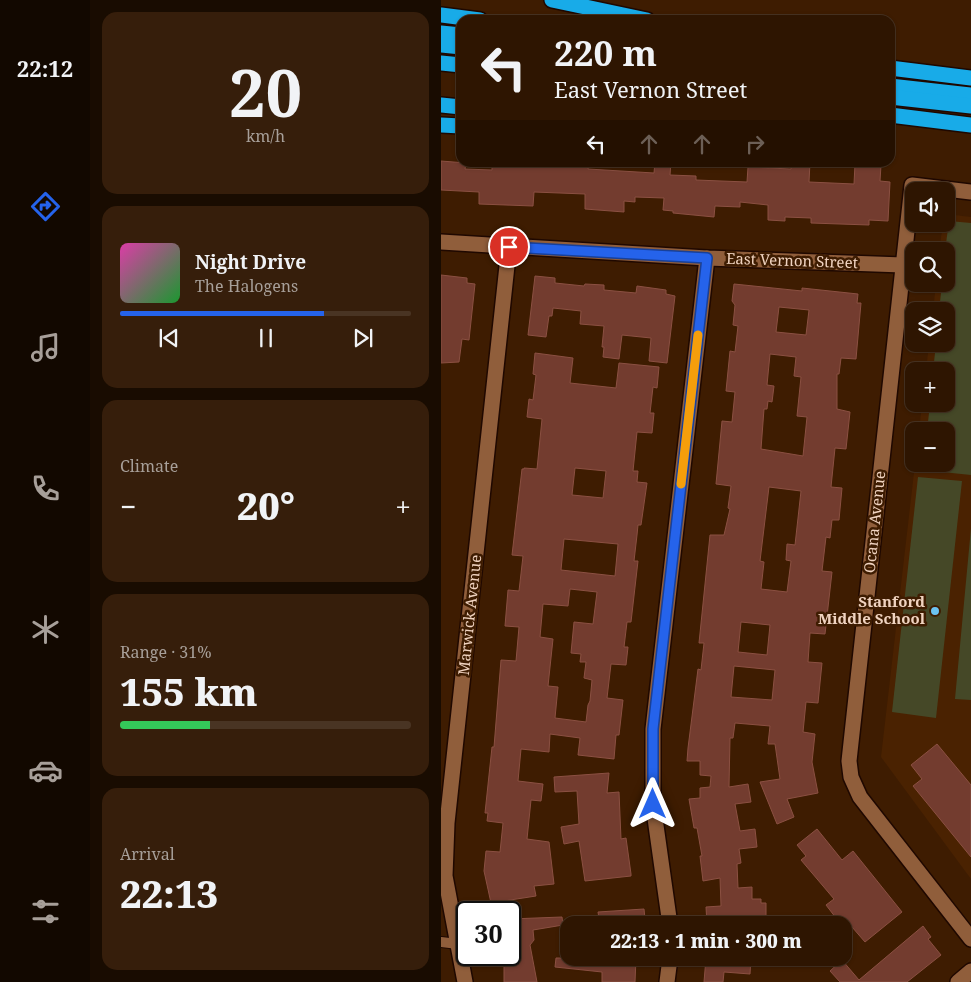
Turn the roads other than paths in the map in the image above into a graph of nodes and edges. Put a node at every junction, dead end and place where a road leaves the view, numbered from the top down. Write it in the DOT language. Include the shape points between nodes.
graph roads {
  1 [pos="552,0"];
  2 [pos="623,15"];
  3 [pos="441,16"];
  4 [pos="456,18"];
  5 [pos="441,33"];
  6 [pos="456,34"];
  7 [pos="441,45"];
  8 [pos="456,46"];
  9 [pos="441,63"];
  10 [pos="456,64"];
  11 [pos="895,69"];
  12 [pos="971,78"];
  13 [pos="895,87"];
  14 [pos="971,95"];
  15 [pos="895,98"];
  16 [pos="441,105"];
  17 [pos="971,106"];
  18 [pos="456,107"];
  19 [pos="895,116"];
  20 [pos="441,125"];
  21 [pos="971,125"];
  22 [pos="456,126"];
  23 [pos="971,192"];
  24 [pos="441,242"];
  25 [pos="509,247"];
  26 [pos="707,258"];
  27 [pos="903,265"];
  28 [pos="444,823"];
  29 [pos="669,916"];
  30 [pos="456,934"];
  31 [pos="971,939"];
  32 [pos="441,942"];
  33 [pos="456,944"];
  34 [pos="462,966"];
  35 [pos="669,966"];
  36 [pos="971,971"];
  37 [pos="465,982"];
  38 [pos="667,982"];
  39 [pos="958,982"];
  1 -- 2 [label="highway"];
  3 -- 4 [label="highway"];
  5 -- 6 [label="highway"];
  7 -- 8 [label="highway"];
  9 -- 10 [label="highway"];
  11 -- 12 [label="highway"];
  13 -- 14 [label="highway"];
  15 -- 17 [label="highway"];
  16 -- 18 [label="highway"];
  19 -- 21 [label="highway"];
  20 -- 22 [label="highway"];
  23 -- 27 [label="street, Ocana Avenue" via="912,185"];
  24 -- 25 [label="street, East Vernon Street"];
  25 -- 26 [label="street, East Vernon Street"];
  25 -- 28 [label="street, Marwick Avenue"];
  26 -- 27 [label="street, East Vernon Street"];
  26 -- 29 [label="street" via="653,729 653,804"];
  27 -- 31 [label="street, Ocana Avenue" via="849,761 851,777 860,797"];
  28 -- 30 [label="street, Marwick Avenue" via="445,876"];
  32 -- 33 [label="lane"];
  34 -- 37 [label="street, Marwick Avenue"];
  35 -- 38 [label="street"];
  36 -- 39 [label="street"];
}
